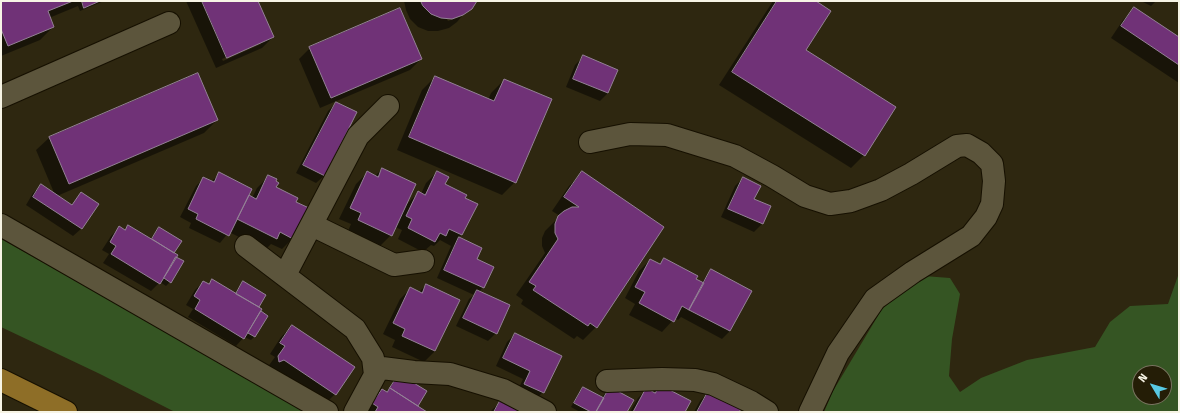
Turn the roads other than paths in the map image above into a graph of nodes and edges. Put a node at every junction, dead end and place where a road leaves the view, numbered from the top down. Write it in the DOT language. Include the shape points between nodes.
graph roads {
  1 [pos="169,23"];
  2 [pos="1,97"];
  3 [pos="388,106"];
  4 [pos="590,142"];
  5 [pos="1,225"];
  6 [pos="312,225"];
  7 [pos="246,246"];
  8 [pos="424,261"];
  9 [pos="285,275"];
  10 [pos="374,367"];
  11 [pos="1,380"];
  12 [pos="607,381"];
  13 [pos="66,412"];
  14 [pos="327,412"];
  15 [pos="355,412"];
  16 [pos="545,412"];
  17 [pos="767,412"];
  18 [pos="810,412"];
  1 -- 2 [label="street"];
  3 -- 6 [label="street" via="358,136"];
  4 -- 18 [label="street" via="630,134 667,135 735,156 805,196 830,204 851,201 881,190 957,146 967,145 982,153 992,164 992,204 986,217 971,236 913,272 876,299 838,353"];
  5 -- 14 [label="street"];
  6 -- 8 [label="street" via="394,265"];
  6 -- 9 [label="street"];
  7 -- 9 [label="street"];
  9 -- 10 [label="street" via="355,329 373,358"];
  10 -- 15 [label="street" via="375,375"];
  10 -- 16 [label="street" via="450,374 503,390"];
  11 -- 13 [label="main road"];
  12 -- 17 [label="street" via="662,378 695,380 714,384"];
}
